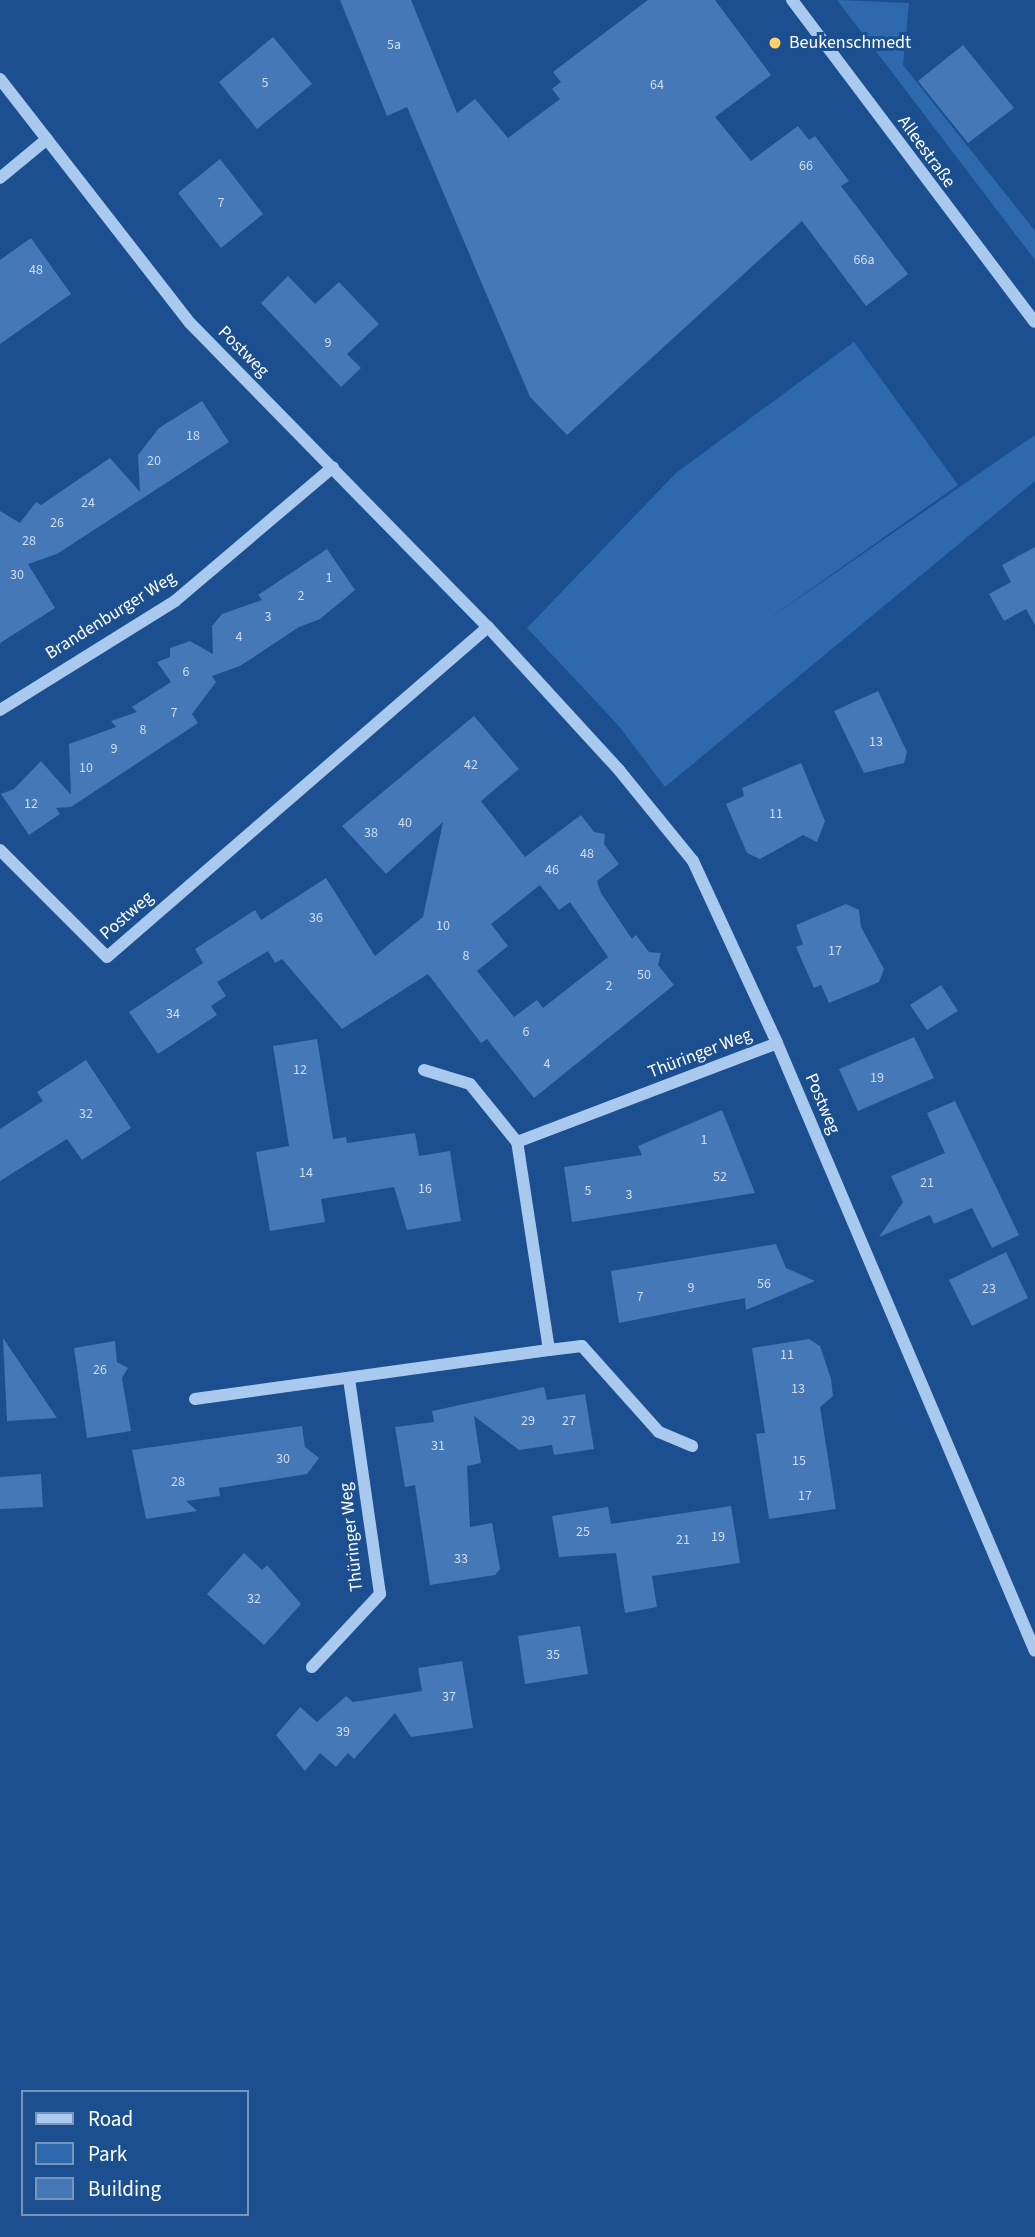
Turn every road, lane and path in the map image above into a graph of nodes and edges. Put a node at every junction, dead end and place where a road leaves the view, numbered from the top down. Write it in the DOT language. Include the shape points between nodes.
graph roads {
  1 [pos="792,0"];
  2 [pos="0,79"];
  3 [pos="47,139"];
  4 [pos="0,178"];
  5 [pos="1035,321"];
  6 [pos="333,467"];
  7 [pos="488,627"];
  8 [pos="0,710"];
  9 [pos="0,850"];
  10 [pos="777,1043"];
  11 [pos="424,1070"];
  12 [pos="517,1142"];
  13 [pos="549,1350"];
  14 [pos="349,1379"];
  15 [pos="195,1399"];
  16 [pos="692,1446"];
  17 [pos="1035,1651"];
  18 [pos="312,1667"];
  1 -- 5 [label="street, Alleestraße"];
  2 -- 3 [label="street, Postweg"];
  3 -- 4 [label="street"];
  3 -- 6 [label="street, Postweg" via="190,323"];
  6 -- 7 [label="street, Postweg"];
  6 -- 8 [label="street, Brandenburger Weg" via="175,601"];
  7 -- 9 [label="street, Postweg" via="107,957"];
  7 -- 10 [label="street, Postweg" via="619,770 693,861"];
  10 -- 12 [label="street, Thüringer Weg"];
  10 -- 17 [label="street, Postweg"];
  11 -- 12 [label="street" via="470,1084"];
  12 -- 13 [label="street"];
  13 -- 14 [label="street"];
  13 -- 16 [label="street" via="582,1346 659,1432"];
  14 -- 15 [label="street"];
  14 -- 18 [label="street, Thüringer Weg" via="380,1594"];
}
